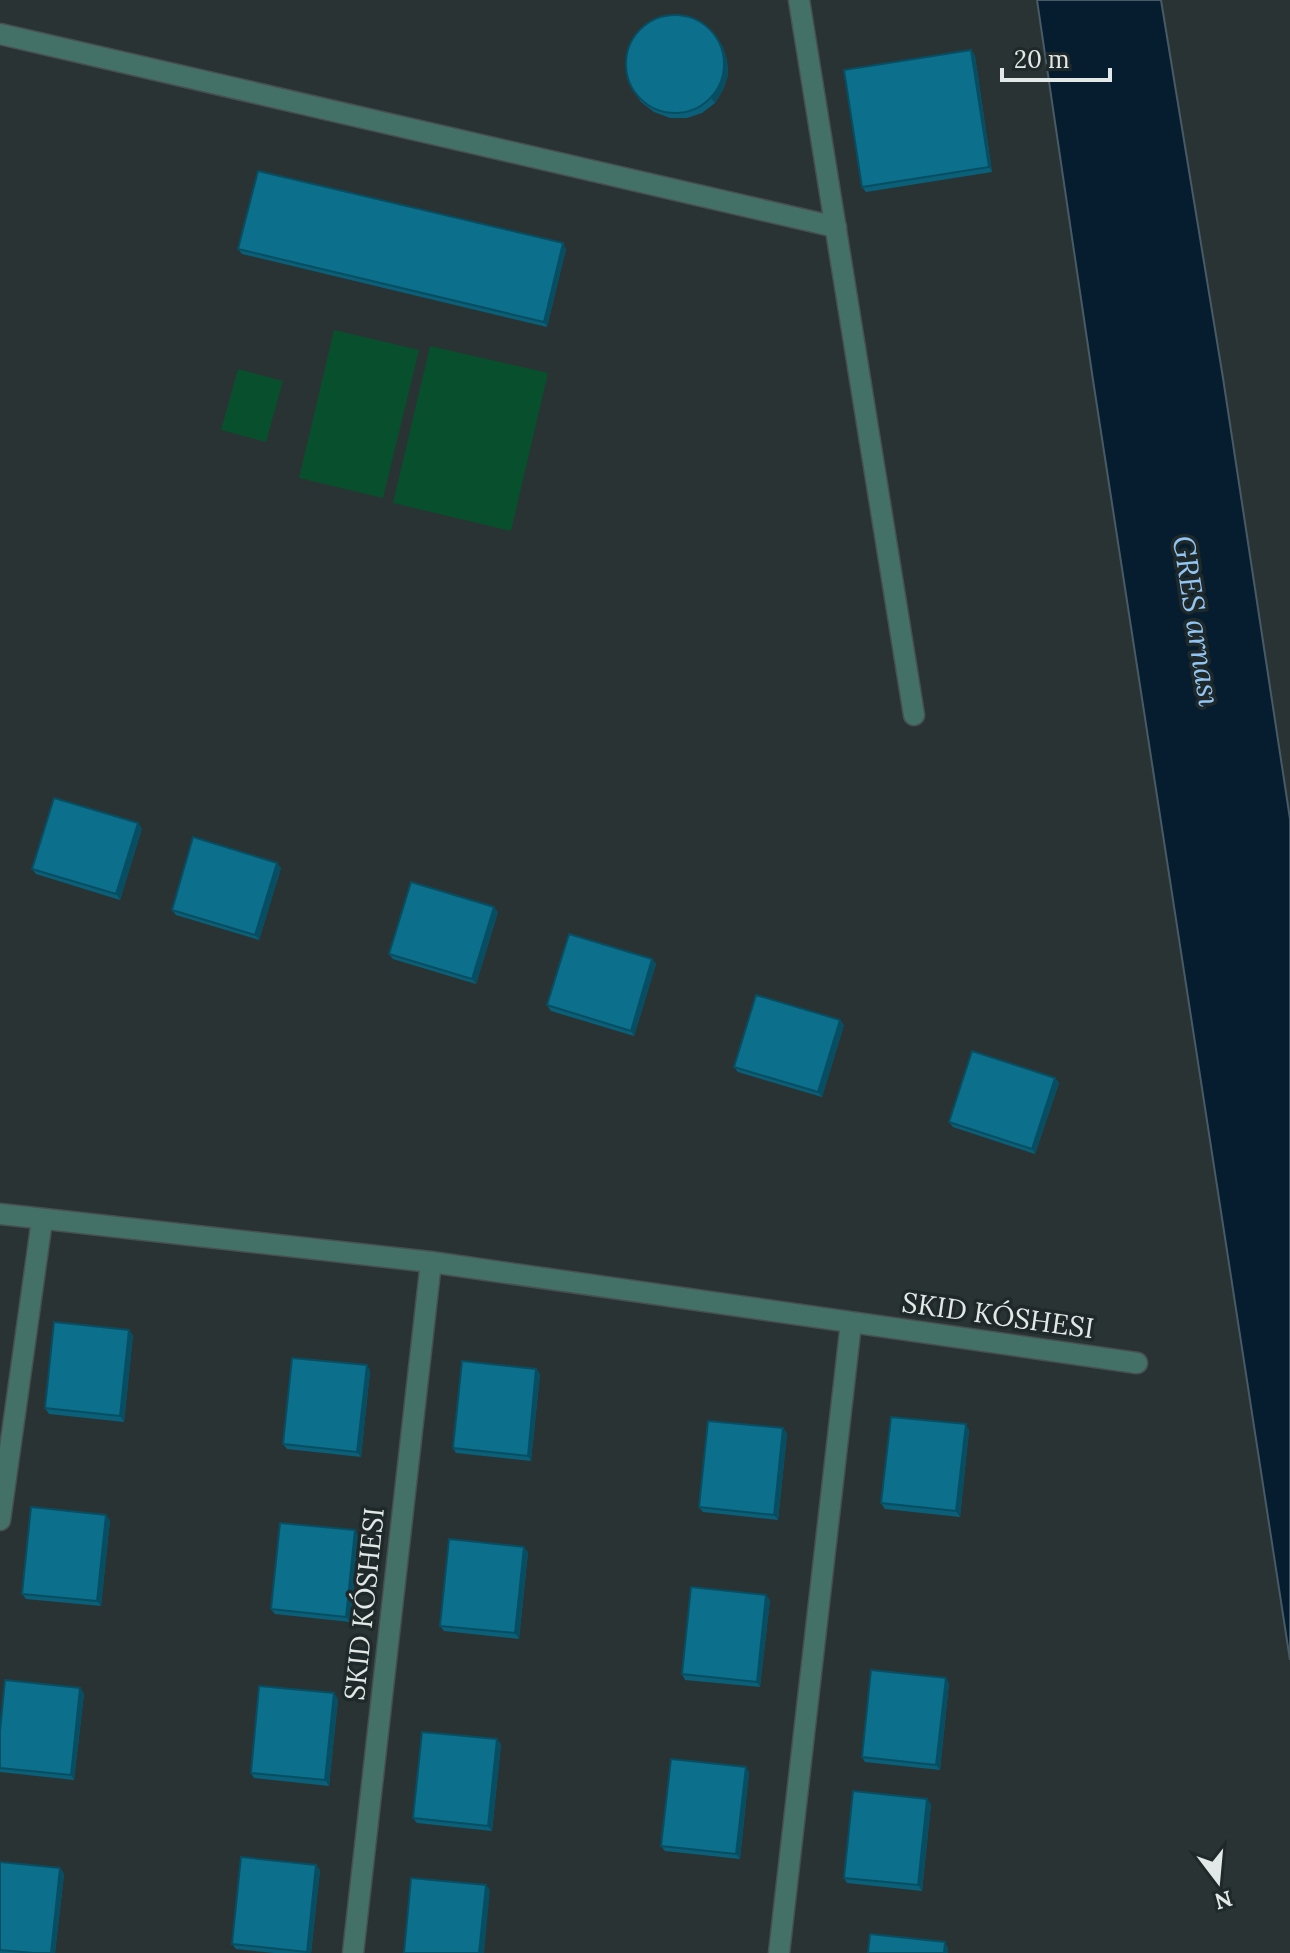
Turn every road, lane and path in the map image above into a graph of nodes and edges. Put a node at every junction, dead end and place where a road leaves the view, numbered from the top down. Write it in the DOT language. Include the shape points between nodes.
graph roads {
  1 [pos="799,0"];
  2 [pos="0,34"];
  3 [pos="836,227"];
  4 [pos="914,715"];
  5 [pos="0,1214"];
  6 [pos="42,1220"];
  7 [pos="431,1262"];
  8 [pos="851,1323"];
  9 [pos="1137,1363"];
  10 [pos="0,1520"];
  11 [pos="353,1953"];
  12 [pos="779,1953"];
  1 -- 3 [label="street"];
  2 -- 3 [label="street"];
  3 -- 4 [label="street"];
  5 -- 6 [label="street, SKID KÓSHESI"];
  6 -- 7 [label="street, SKID KÓSHESI"];
  6 -- 10 [label="street"];
  7 -- 8 [label="street, SKID KÓSHESI"];
  7 -- 11 [label="street, SKID KÓSHESI"];
  8 -- 9 [label="street, SKID KÓSHESI"];
  8 -- 12 [label="street"];
}
